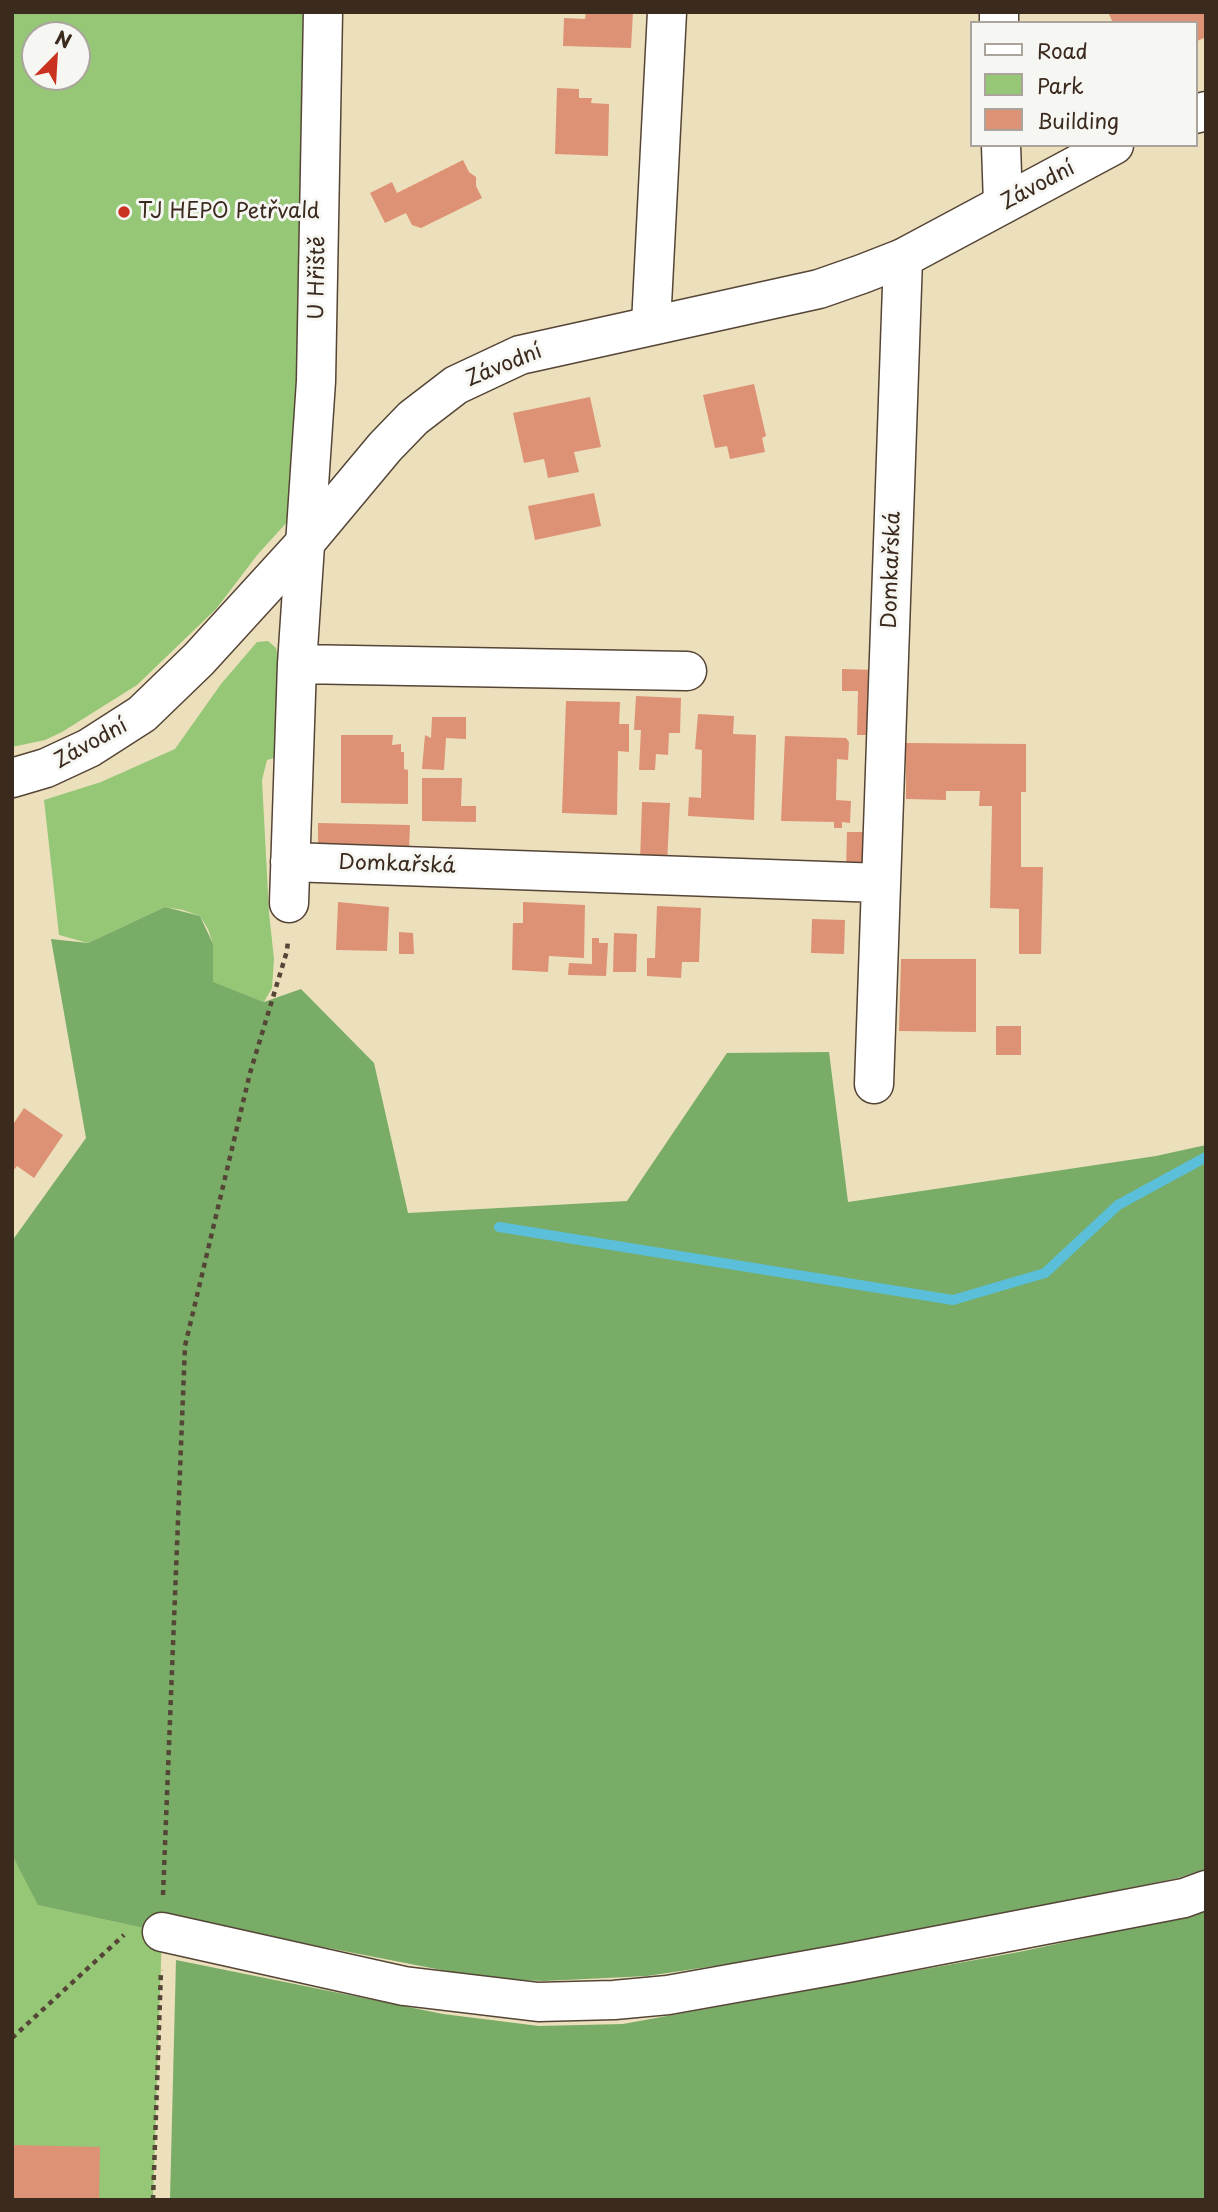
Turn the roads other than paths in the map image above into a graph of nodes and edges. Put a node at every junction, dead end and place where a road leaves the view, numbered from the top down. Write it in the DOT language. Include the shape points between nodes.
graph roads {
  1 [pos="323,12"];
  2 [pos="667,12"];
  3 [pos="1001,147"];
  4 [pos="1110,147"];
  5 [pos="1003,204"];
  6 [pos="903,258"];
  7 [pos="652,324"];
  8 [pos="304,544"];
  9 [pos="297,664"];
  10 [pos="687,671"];
  11 [pos="12,778"];
  12 [pos="290,862"];
  13 [pos="881,883"];
  14 [pos="289,903"];
  15 [pos="874,1084"];
  16 [pos="1206,1890"];
  17 [pos="162,1932"];
  1 -- 8 [label="street, U Hřiště" via="316,381"];
  2 -- 7 [label="street"];
  3 -- 5 [label="street"];
  4 -- 5 [label="street, Závodní"];
  5 -- 6 [label="street, Závodní"];
  6 -- 7 [label="street, Závodní" via="819,289"];
  6 -- 13 [label="street, Domkařská"];
  7 -- 8 [label="street, Závodní" via="520,355 456,385 385,447"];
  8 -- 9 [label="street, U Hřiště"];
  8 -- 11 [label="street, Závodní" via="142,715 89,748"];
  9 -- 10 [label="street"];
  9 -- 12 [label="street, U Hřiště"];
  12 -- 13 [label="street, Domkařská"];
  12 -- 14 [label="street, U Hřiště"];
  13 -- 15 [label="street, Domkařská"];
  16 -- 17 [label="street" via="1184,1898 833,1965 668,1994 589,2001 538,2002 404,1986"];
}
